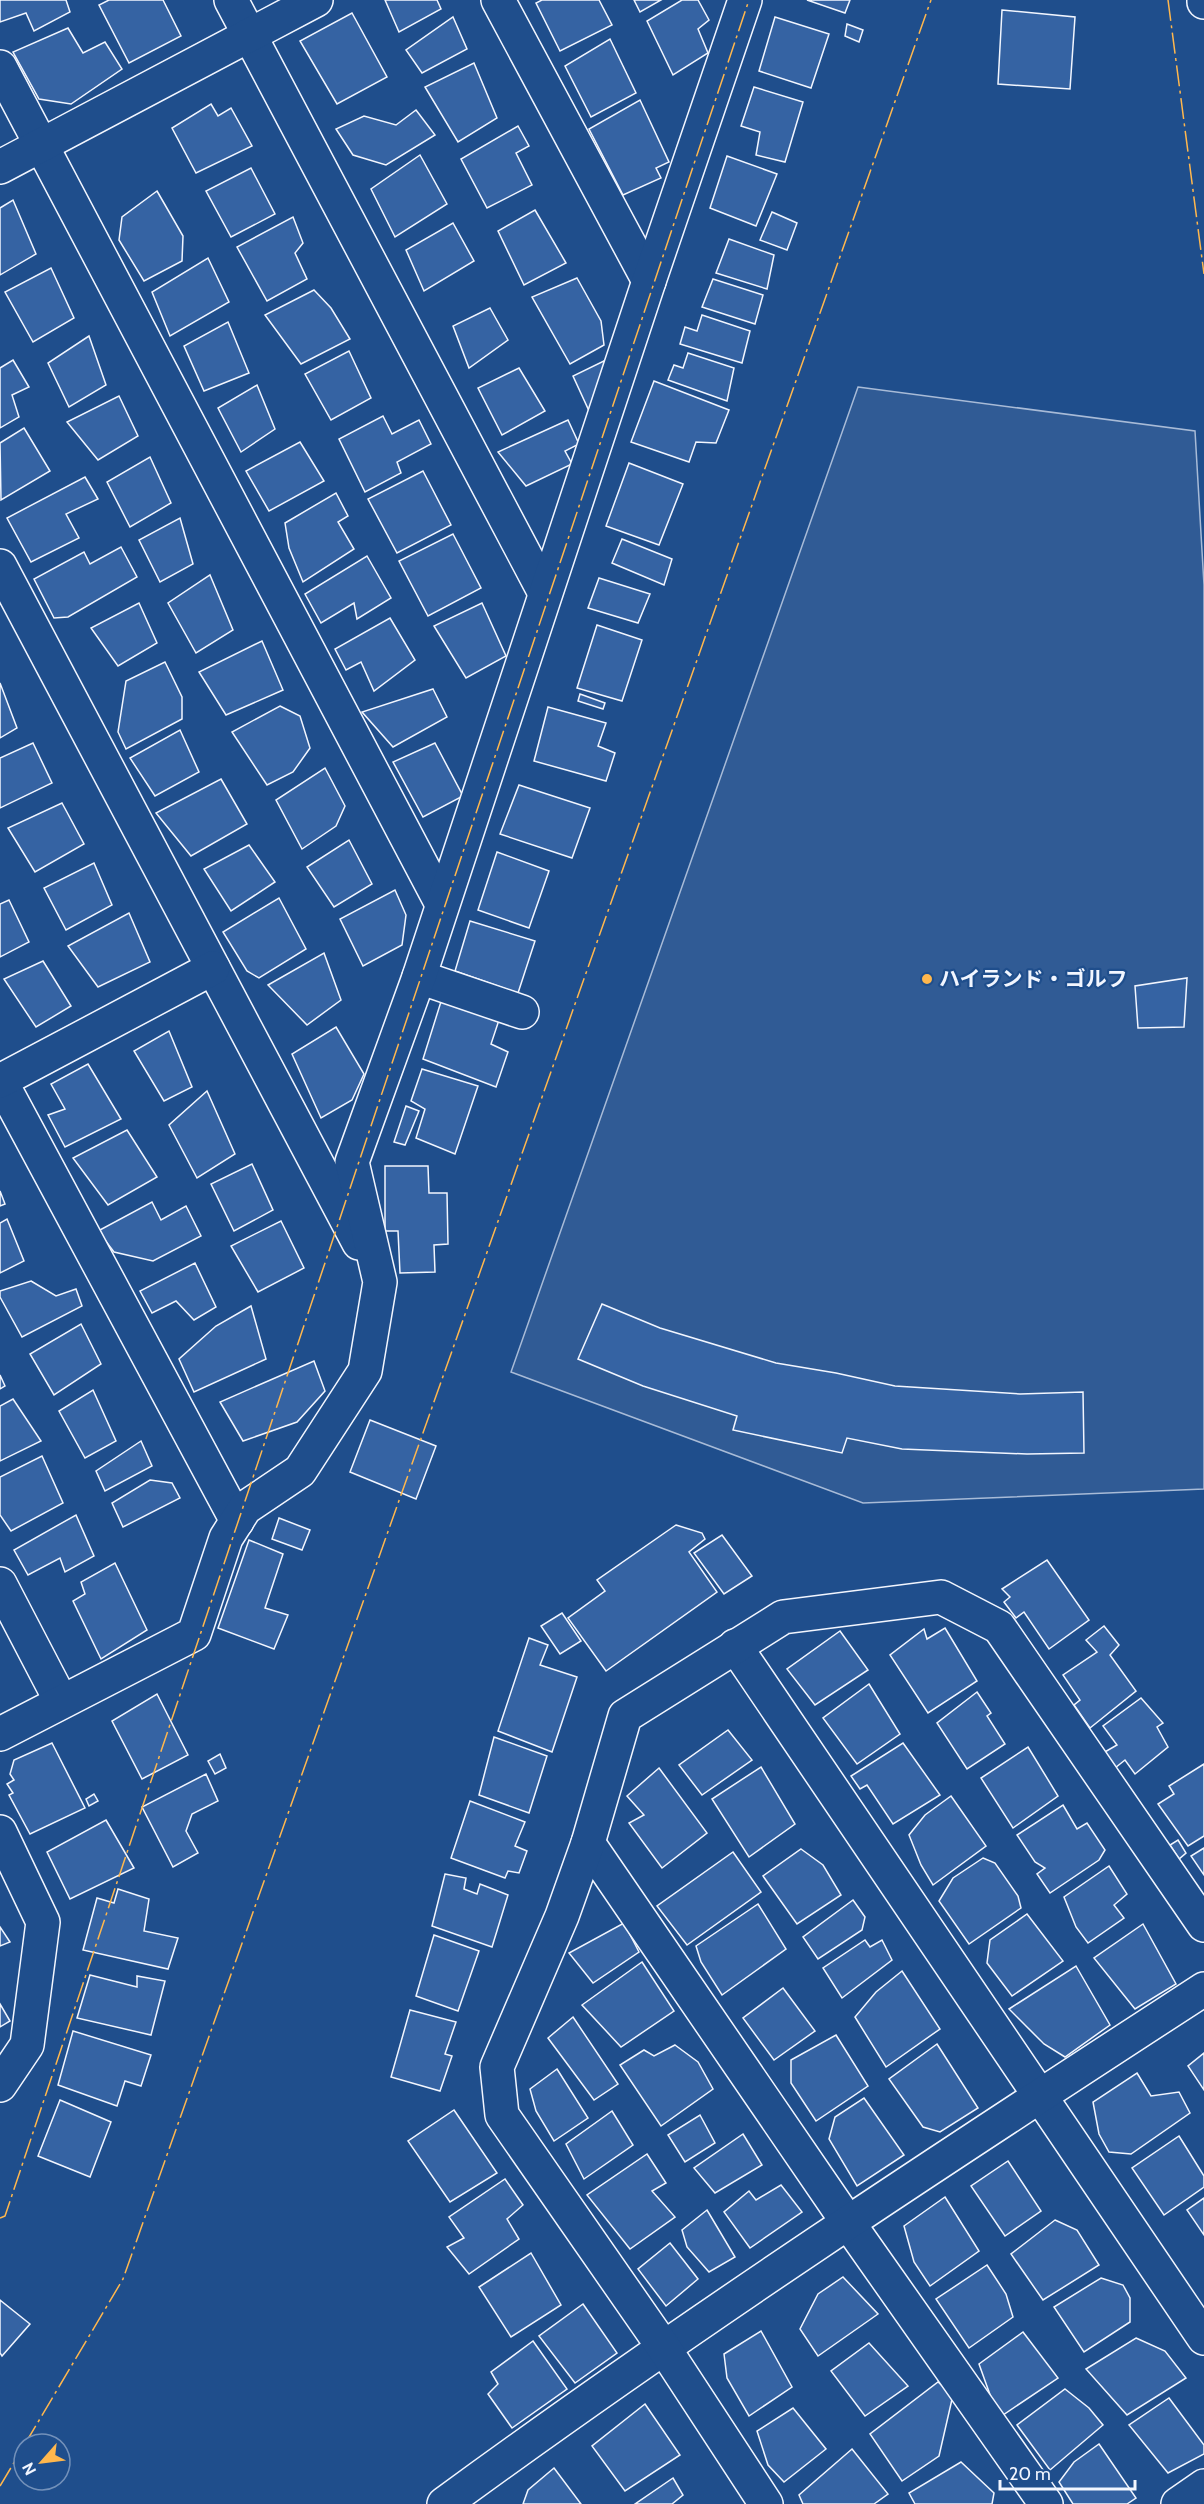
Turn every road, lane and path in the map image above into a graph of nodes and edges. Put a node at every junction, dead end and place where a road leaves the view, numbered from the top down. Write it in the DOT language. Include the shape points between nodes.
graph roads {
  1 [pos="231,0"];
  2 [pos="316,0"];
  3 [pos="498,0"];
  4 [pos="745,0"];
  5 [pos="249,35"];
  6 [pos="0,67"];
  7 [pos="41,145"];
  8 [pos="0,167"];
  9 [pos="649,281"];
  10 [pos="0,566"];
  11 [pos="545,593"];
  12 [pos="442,904"];
  13 [pos="213,968"];
  14 [pos="418,977"];
  15 [pos="522,1012"];
  16 [pos="0,1081"];
  17 [pos="380,1282"];
  18 [pos="237,1521"];
  19 [pos="0,1584"];
  20 [pos="735,1646"];
  21 [pos="61,1701"];
  22 [pos="0,1734"];
  23 [pos="0,1832"];
  24 [pos="588,1843"];
  25 [pos="1204,1925"];
  26 [pos="1204,1989"];
  27 [pos="0,2085"];
  28 [pos="1038,2097"];
  29 [pos="849,2224"];
  30 [pos="1204,2338"];
  31 [pos="664,2348"];
  32 [pos="1204,2486"];
  33 [pos="482,2493"];
  34 [pos="444,2504"];
  35 [pos="766,2504"];
  36 [pos="1046,2504"];
  37 [pos="1178,2504"];
  1 -- 5 [label="street"];
  2 -- 5 [label="street"];
  3 -- 9 [label="street"];
  4 -- 9 [label="street"];
  5 -- 7 [label="street"];
  5 -- 11 [label="street"];
  6 -- 7 [label="street"];
  7 -- 8 [label="street"];
  7 -- 12 [label="street"];
  9 -- 11 [label="street"];
  10 -- 13 [label="street"];
  11 -- 12 [label="street"];
  12 -- 14 [label="street"];
  13 -- 16 [label="street"];
  13 -- 17 [label="street"];
  14 -- 15 [label="street"];
  14 -- 17 [label="street" via="352,1162"];
  16 -- 18 [label="street"];
  17 -- 18 [label="street" via="365,1371 300,1471 245,1508"];
  18 -- 21 [label="street" via="226,1538 194,1634"];
  19 -- 21 [label="street"];
  20 -- 24 [label="street" via="625,1716"];
  20 -- 25 [label="street" via="783,1617 941,1597 999,1627"];
  20 -- 28 [label="street"];
  21 -- 22 [label="street"];
  23 -- 27 [label="street" via="43,1923 27,2045"];
  24 -- 29 [label="street"];
  24 -- 31 [label="street" via="562,1916 497,2067 502,2115"];
  26 -- 28 [label="street"];
  28 -- 29 [label="street"];
  28 -- 30 [label="street"];
  29 -- 31 [label="street"];
  29 -- 36 [label="street"];
  31 -- 33 [label="street"];
  31 -- 35 [label="street"];
  32 -- 37 [label="street"];
  33 -- 34 [label="street"];
}
